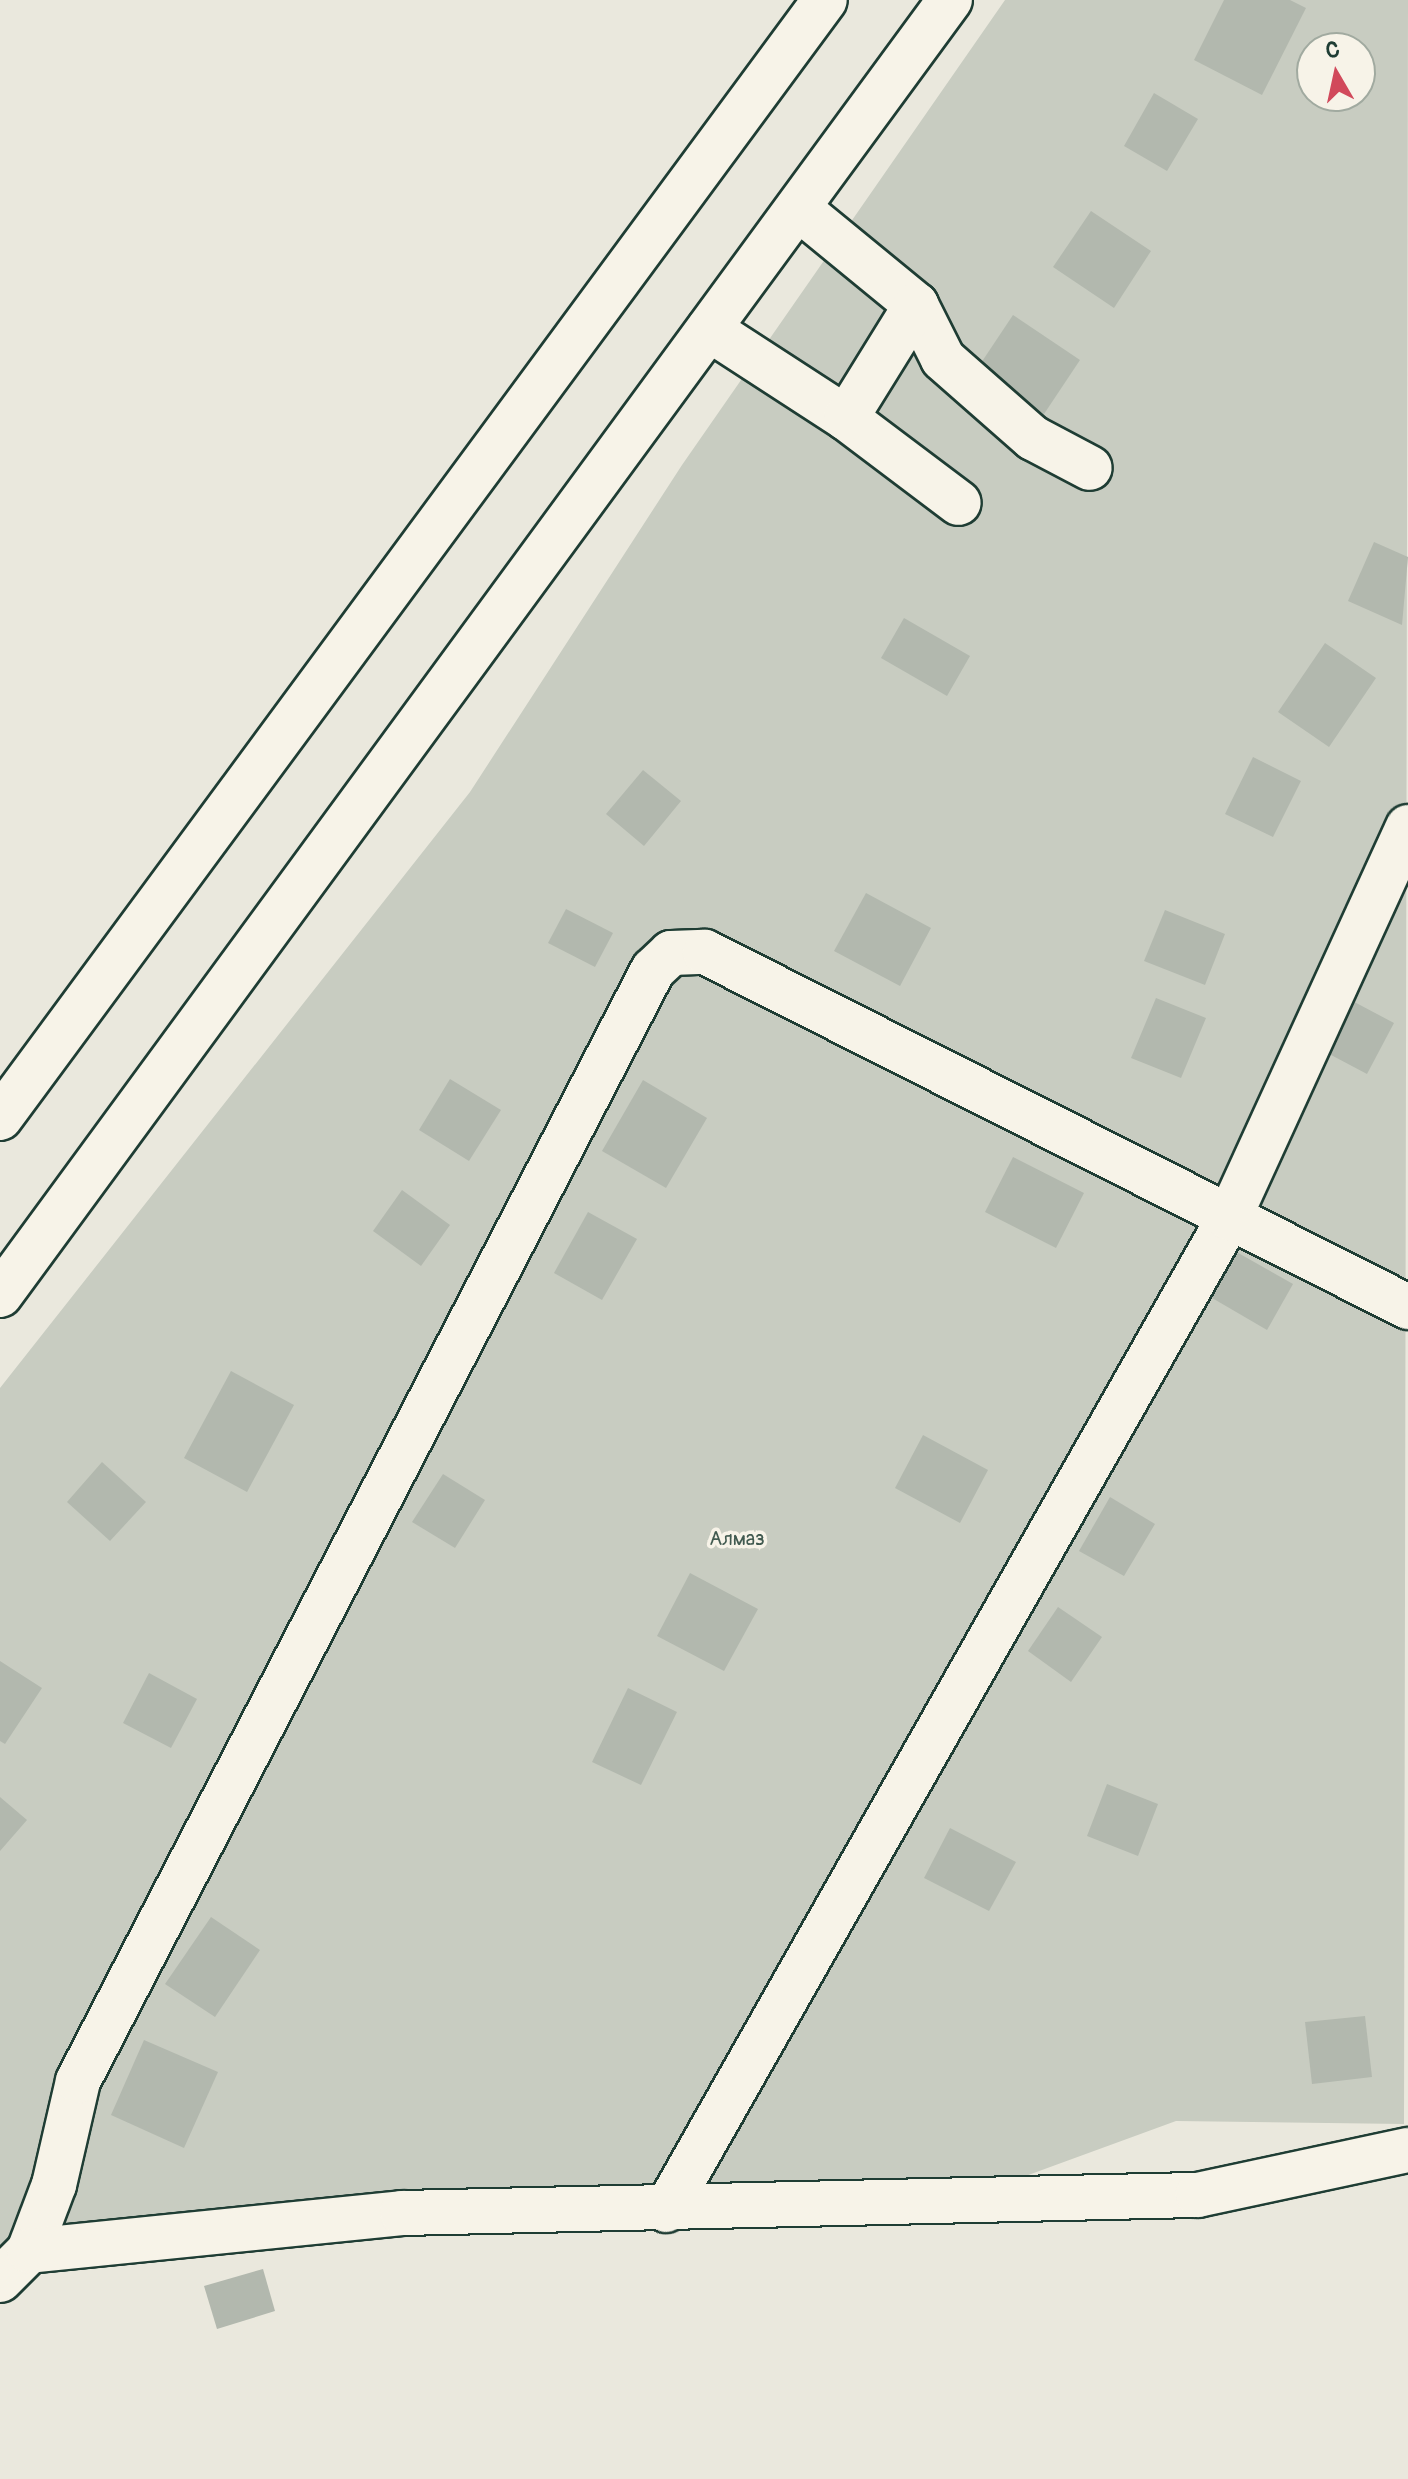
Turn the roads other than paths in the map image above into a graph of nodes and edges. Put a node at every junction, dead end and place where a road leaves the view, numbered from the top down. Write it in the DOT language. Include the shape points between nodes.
graph roads {
  1 [pos="825,0"];
  2 [pos="950,0"];
  3 [pos="798,208"];
  4 [pos="916,305"];
  5 [pos="709,329"];
  6 [pos="846,418"];
  7 [pos="1090,468"];
  8 [pos="959,503"];
  9 [pos="1408,827"];
  10 [pos="0,1118"];
  11 [pos="1229,1218"];
  12 [pos="0,1295"];
  13 [pos="1408,1307"];
  14 [pos="1408,2150"];
  15 [pos="666,2210"];
  16 [pos="14,2265"];
  1 -- 10 [label="street"];
  2 -- 3 [label="street"];
  3 -- 4 [label="street"];
  3 -- 5 [label="street"];
  4 -- 6 [label="street"];
  4 -- 7 [label="street" via="943,359 1033,438"];
  5 -- 6 [label="street"];
  5 -- 12 [label="street"];
  6 -- 8 [label="street"];
  9 -- 11 [label="street"];
  11 -- 13 [label="street"];
  11 -- 15 [label="street"];
  11 -- 16 [label="street" via="705,952 671,953 646,984 78,2081 54,2185"];
  14 -- 15 [label="street" via="1198,2195"];
  15 -- 16 [label="street" via="402,2213"];
}
